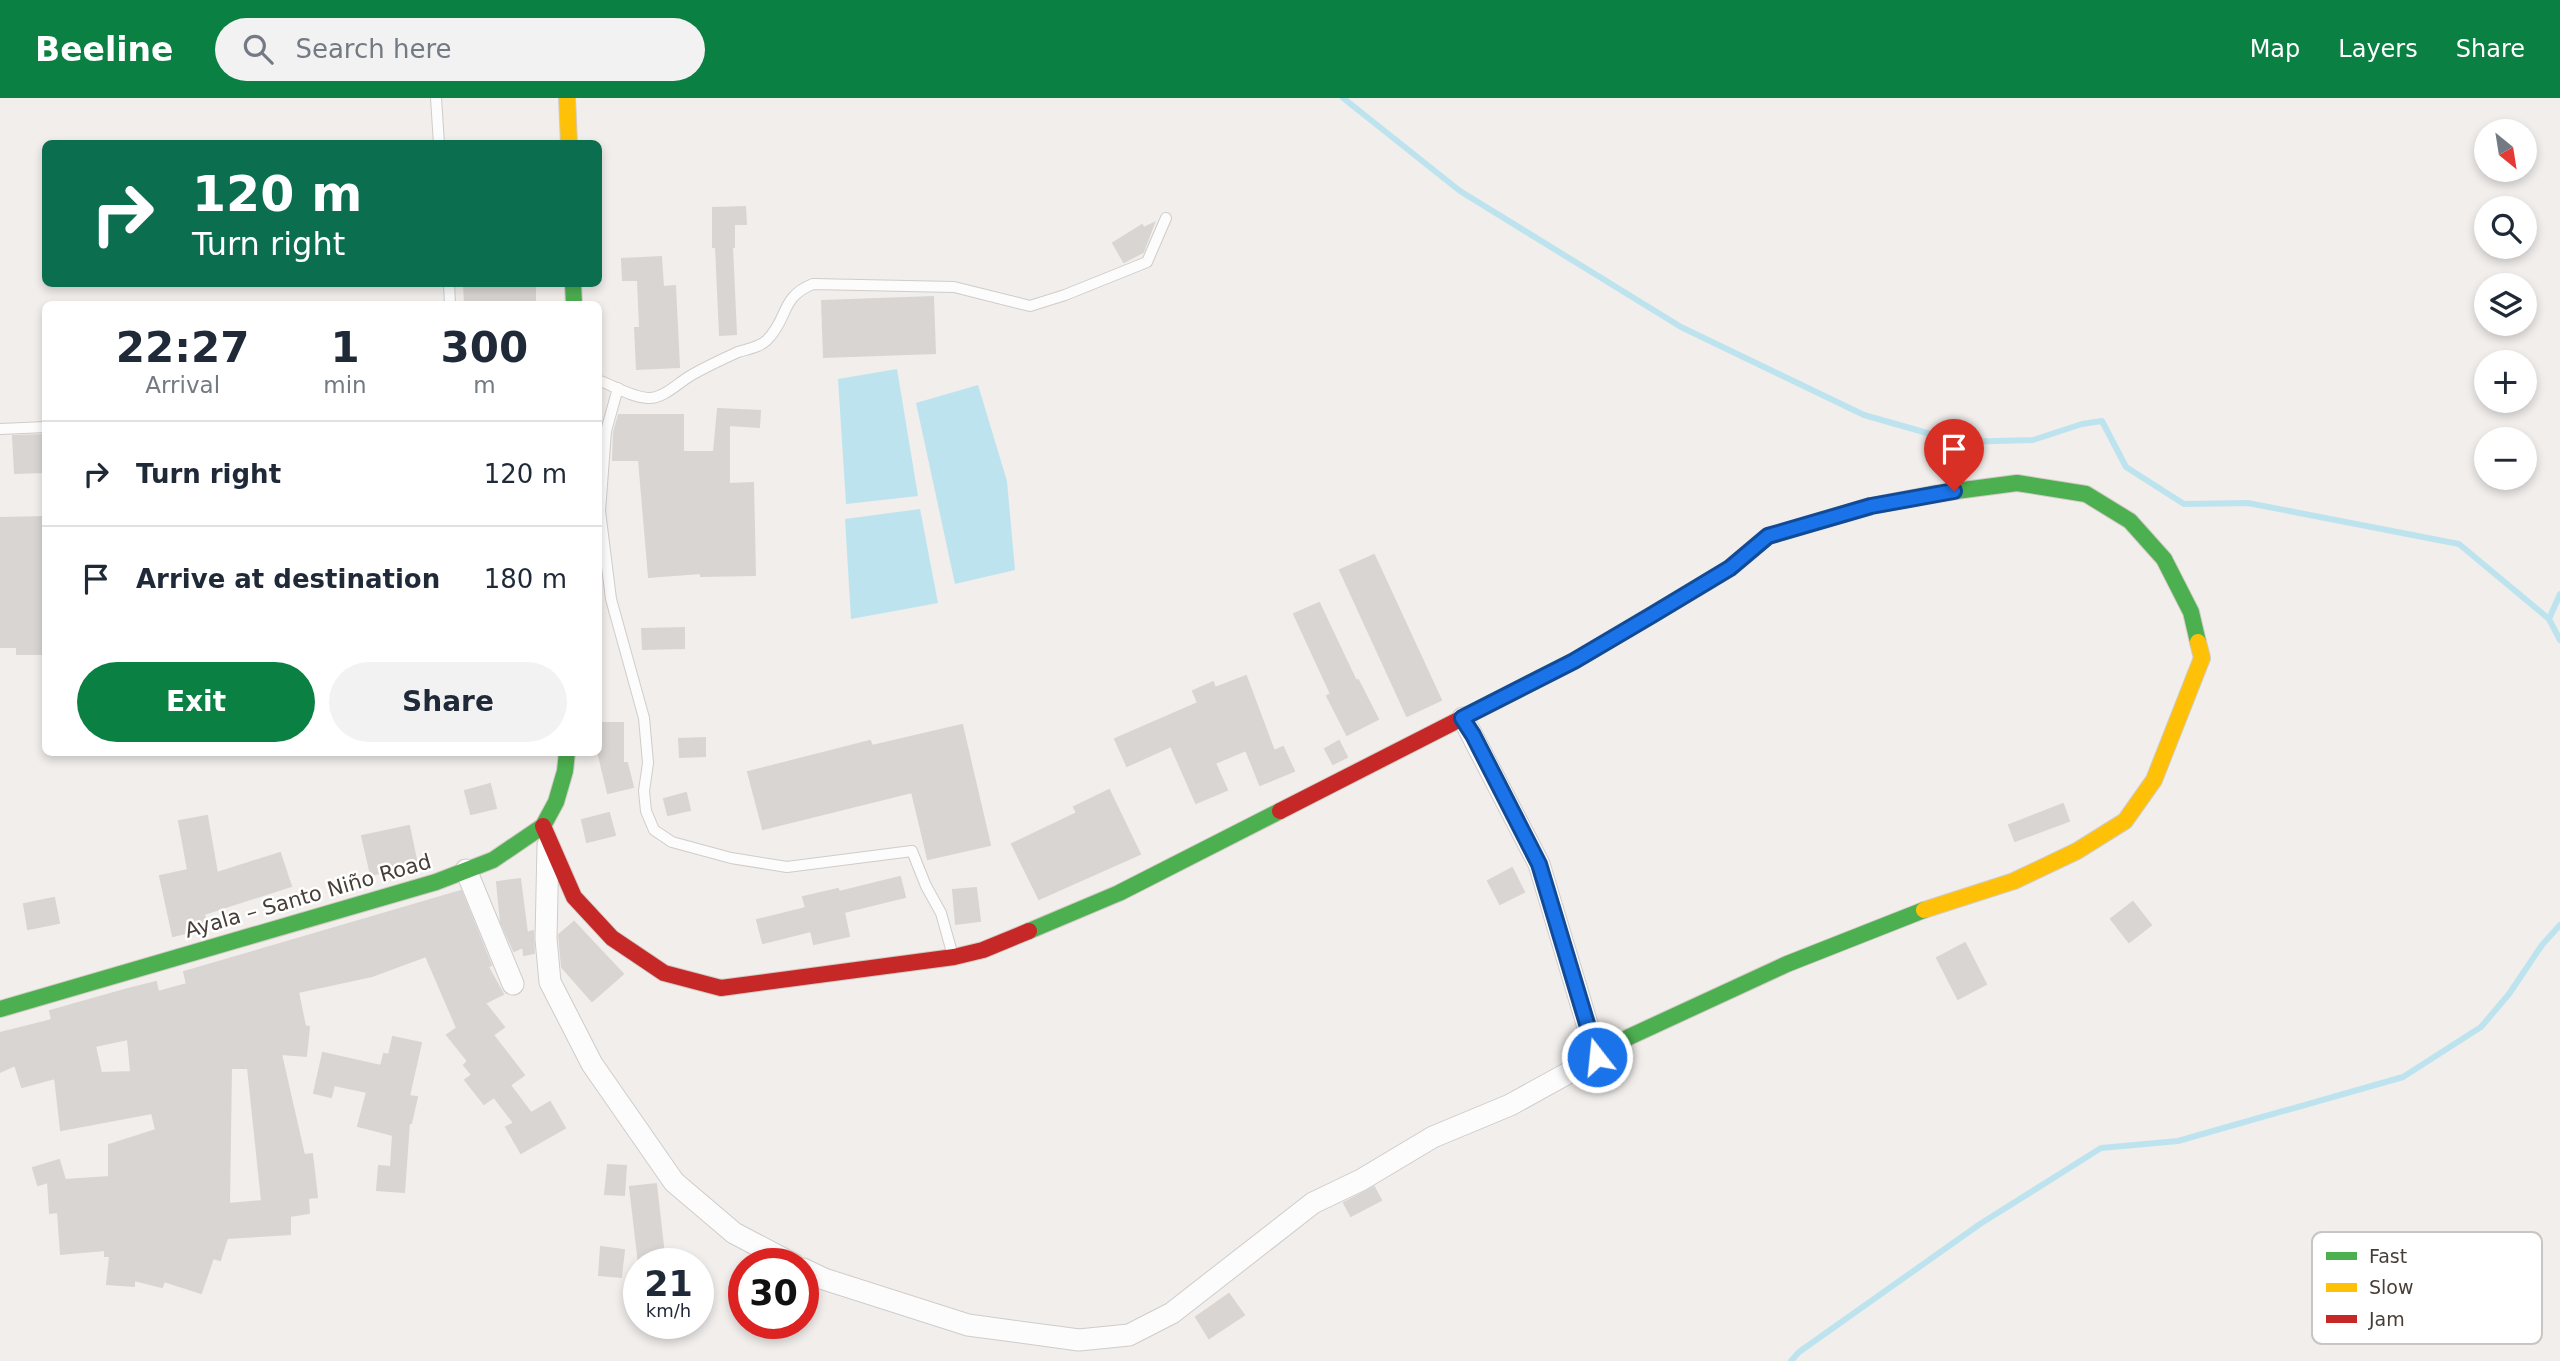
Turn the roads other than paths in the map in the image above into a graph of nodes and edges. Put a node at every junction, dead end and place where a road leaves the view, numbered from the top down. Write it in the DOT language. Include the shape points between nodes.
graph roads {
  1 [pos="436,98"];
  2 [pos="567,98"];
  3 [pos="439,140"];
  4 [pos="569,140"];
  5 [pos="1166,218"];
  6 [pos="602,382"];
  7 [pos="618,388"];
  8 [pos="42,428"];
  9 [pos="0,429"];
  10 [pos="602,484"];
  11 [pos="602,526"];
  12 [pos="1462,718"];
  13 [pos="566,756"];
  14 [pos="546,835"];
  15 [pos="466,870"];
  16 [pos="954,957"];
  17 [pos="513,984"];
  18 [pos="0,1009"];
  19 [pos="1597,1057"];
  20 [pos="763,1248"];
  21 [pos="819,1277"];
  1 -- 3 [label="lane"];
  2 -- 4 [label="street"];
  5 -- 7 [label="lane" via="1147,262 1030,306 954,287 813,284 799,290 787,304 778,328 765,343 736,353 651,399"];
  6 -- 7 [label="lane"];
  7 -- 10 [label="lane" via="606,431"];
  8 -- 9 [label="lane"];
  11 -- 16 [label="lane" via="611,599 643,718 648,763 646,811 654,830 672,842 787,867 912,851 941,913"];
  12 -- 16 [label="street" via="1119,893 983,950"];
  12 -- 19 [label="street" via="1539,864"];
  12 -- 19 [label="street" via="1619,635 1730,568 1768,536 1871,506 1933,494 2017,483 2086,494 2130,521 2164,559 2191,612 2202,658 2154,780 2125,821 2014,881 1897,919 1787,964 1629,1037"];
  13 -- 14 [label="street"];
  14 -- 15 [label="street, Ayala – Santo Niño Road"];
  14 -- 16 [label="street" via="574,898 612,938 664,973 721,988"];
  14 -- 20 [label="street" via="550,982 592,1064 674,1182 734,1233"];
  15 -- 17 [label="street"];
  15 -- 18 [label="street, Ayala – Santo Niño Road"];
  19 -- 21 [label="street" via="1510,1105 1433,1137 1313,1203 1172,1312 1129,1335 1079,1340 968,1325"];
}
